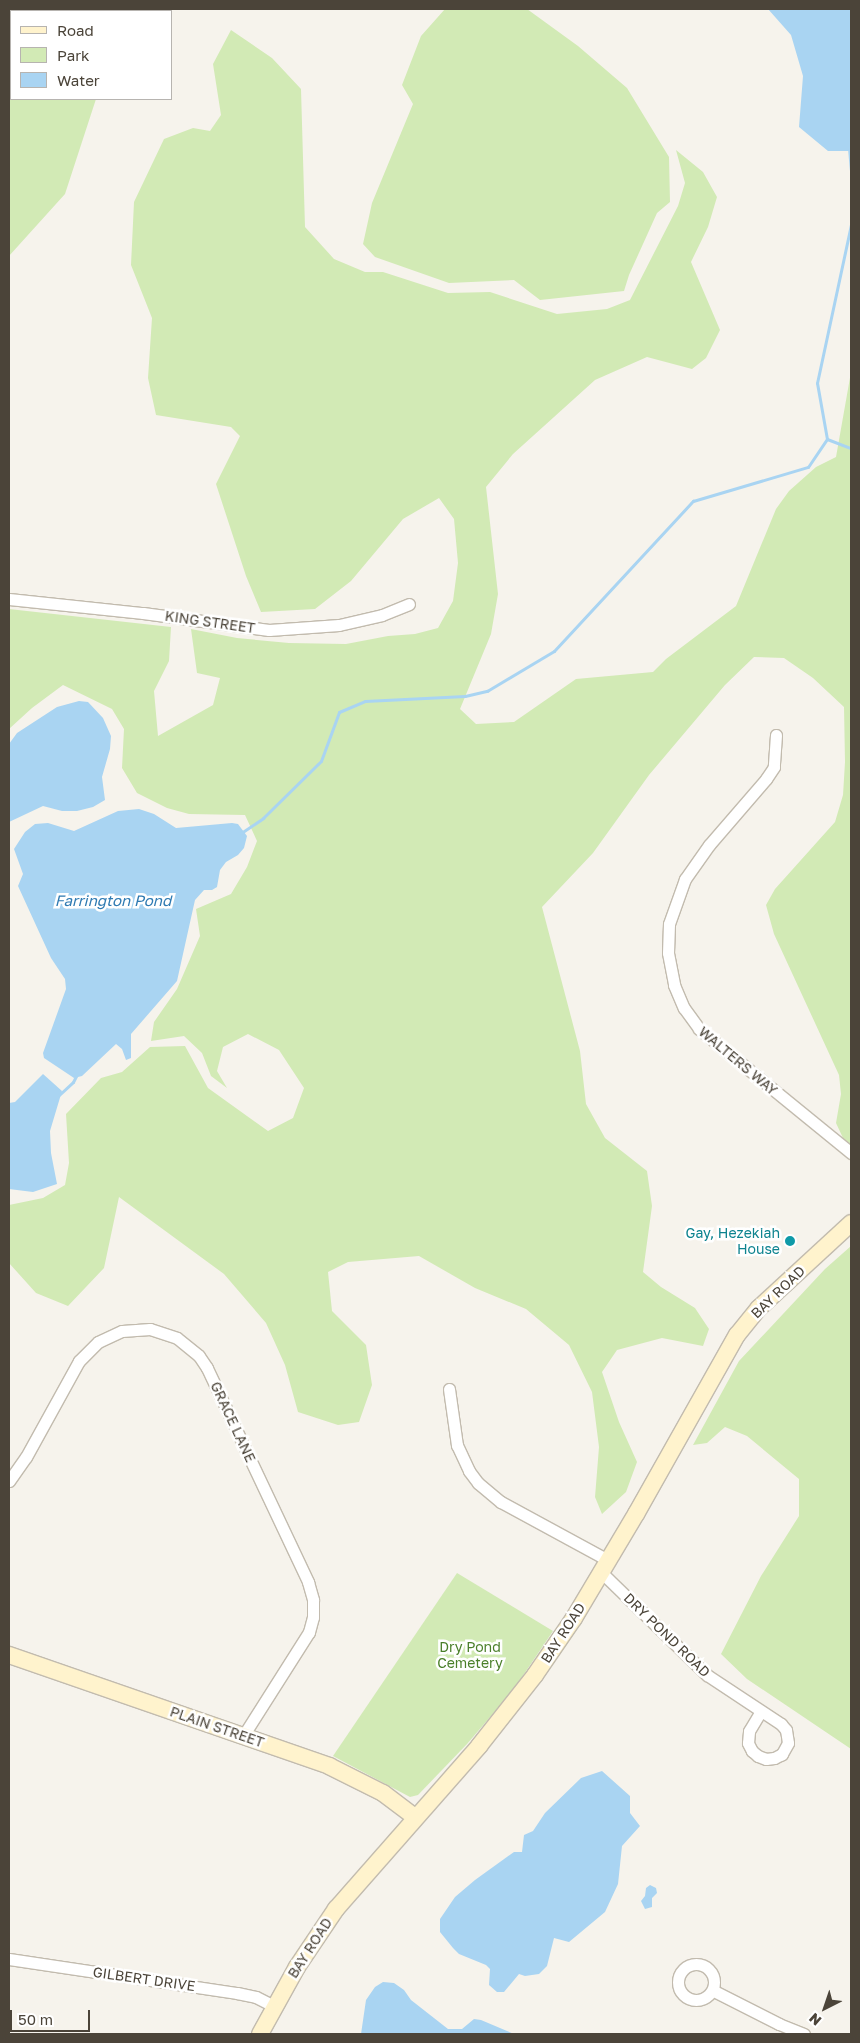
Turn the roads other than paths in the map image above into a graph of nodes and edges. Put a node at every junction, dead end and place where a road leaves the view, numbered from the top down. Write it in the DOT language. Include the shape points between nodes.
graph roads {
  1 [pos="9,598"];
  2 [pos="409,604"];
  3 [pos="776,735"];
  4 [pos="851,1153"];
  5 [pos="851,1224"];
  6 [pos="449,1389"];
  7 [pos="9,1481"];
  8 [pos="605,1566"];
  9 [pos="9,1656"];
  10 [pos="761,1711"];
  11 [pos="243,1736"];
  12 [pos="415,1818"];
  13 [pos="9,1959"];
  14 [pos="714,1991"];
  15 [pos="276,2007"];
  16 [pos="260,2034"];
  17 [pos="804,2034"];
  1 -- 2 [label="street, KING STREET" via="269,630 339,625 382,615"];
  3 -- 4 [label="street, WALTERS WAY" via="774,767 685,879 669,924 668,953 674,985 698,1030"];
  5 -- 8 [label="main road, BAY ROAD" via="758,1308 737,1335"];
  6 -- 8 [label="street, DRY POND ROAD" via="457,1445 478,1483 501,1502"];
  7 -- 11 [label="street, GRACE LANE" via="79,1362 98,1342 122,1331 150,1330 177,1338 199,1356 308,1582 313,1600 309,1632"];
  8 -- 10 [label="street, DRY POND ROAD" via="693,1663"];
  8 -- 12 [label="main road, BAY ROAD" via="574,1618 518,1698"];
  9 -- 11 [label="main road, PLAIN STREET"];
  11 -- 12 [label="main road, PLAIN STREET" via="343,1771 383,1793"];
  12 -- 15 [label="main road, BAY ROAD" via="336,1909 297,1967"];
  13 -- 15 [label="street, GILBERT DRIVE" via="237,1993 256,1997"];
  14 -- 17 [label="street"];
  15 -- 16 [label="main road, BAY ROAD"];
}
